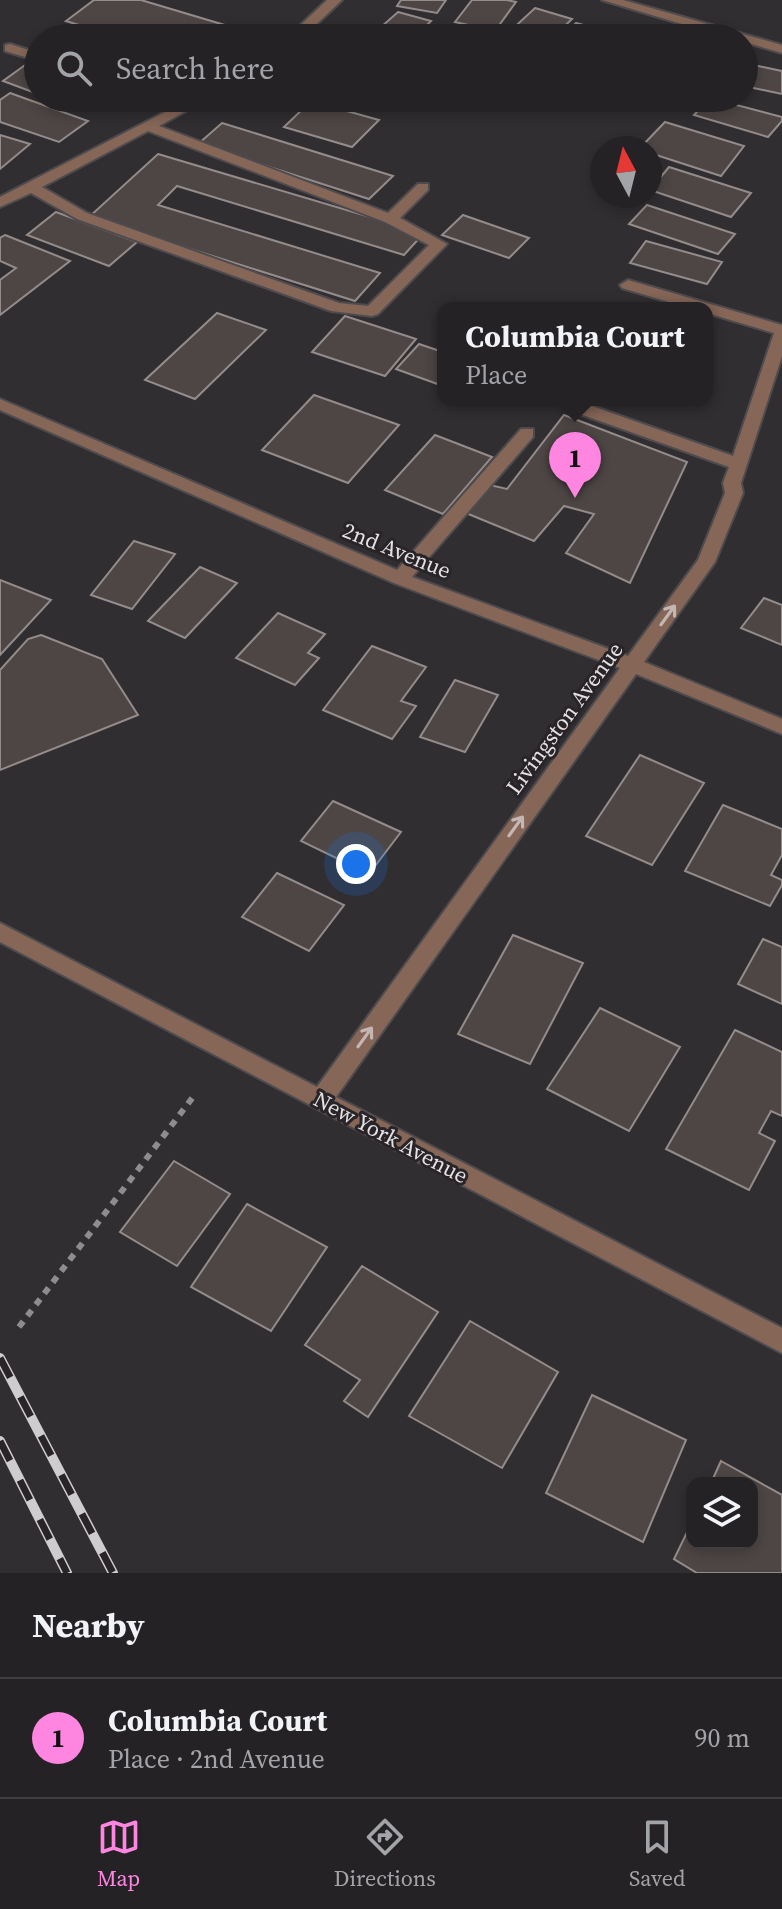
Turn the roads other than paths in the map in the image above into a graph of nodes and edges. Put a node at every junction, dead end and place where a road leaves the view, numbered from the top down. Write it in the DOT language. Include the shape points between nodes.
graph roads {
  1 [pos="335,0"];
  2 [pos="609,0"];
  3 [pos="309,24"];
  4 [pos="694,24"];
  5 [pos="758,42"];
  6 [pos="10,48"];
  7 [pos="782,49"];
  8 [pos="24,52"];
  9 [pos="173,112"];
  10 [pos="147,126"];
  11 [pos="30,186"];
  12 [pos="423,187"];
  13 [pos="0,203"];
  14 [pos="390,219"];
  15 [pos="628,285"];
  16 [pos="686,302"];
  17 [pos="713,310"];
  18 [pos="782,331"];
  19 [pos="0,404"];
  20 [pos="575,406"];
  21 [pos="527,433"];
  22 [pos="739,464"];
  23 [pos="400,579"];
  24 [pos="632,665"];
  25 [pos="782,727"];
  26 [pos="0,932"];
  27 [pos="320,1101"];
  28 [pos="782,1341"];
  1 -- 3 [label="street"];
  2 -- 4 [label="street"];
  5 -- 7 [label="street"];
  6 -- 8 [label="street"];
  9 -- 10 [label="street"];
  10 -- 11 [label="street"];
  10 -- 14 [label="street"];
  11 -- 13 [label="street"];
  11 -- 14 [label="street" via="82,216 337,308 372,311 439,244"];
  12 -- 14 [label="street"];
  15 -- 16 [label="street"];
  17 -- 18 [label="street"];
  18 -- 22 [label="street, Livingston Avenue"];
  19 -- 23 [label="street, 2nd Avenue"];
  20 -- 22 [label="street"];
  21 -- 23 [label="street"];
  24 -- 22 [label="street, Livingston Avenue, one-way" via="706,562 734,493"];
  23 -- 24 [label="street, 2nd Avenue"];
  24 -- 25 [label="street, 2nd Avenue"];
  27 -- 24 [label="street, Livingston Avenue, one-way"];
  26 -- 27 [label="street, New York Avenue"];
  27 -- 28 [label="street, New York Avenue"];
}
